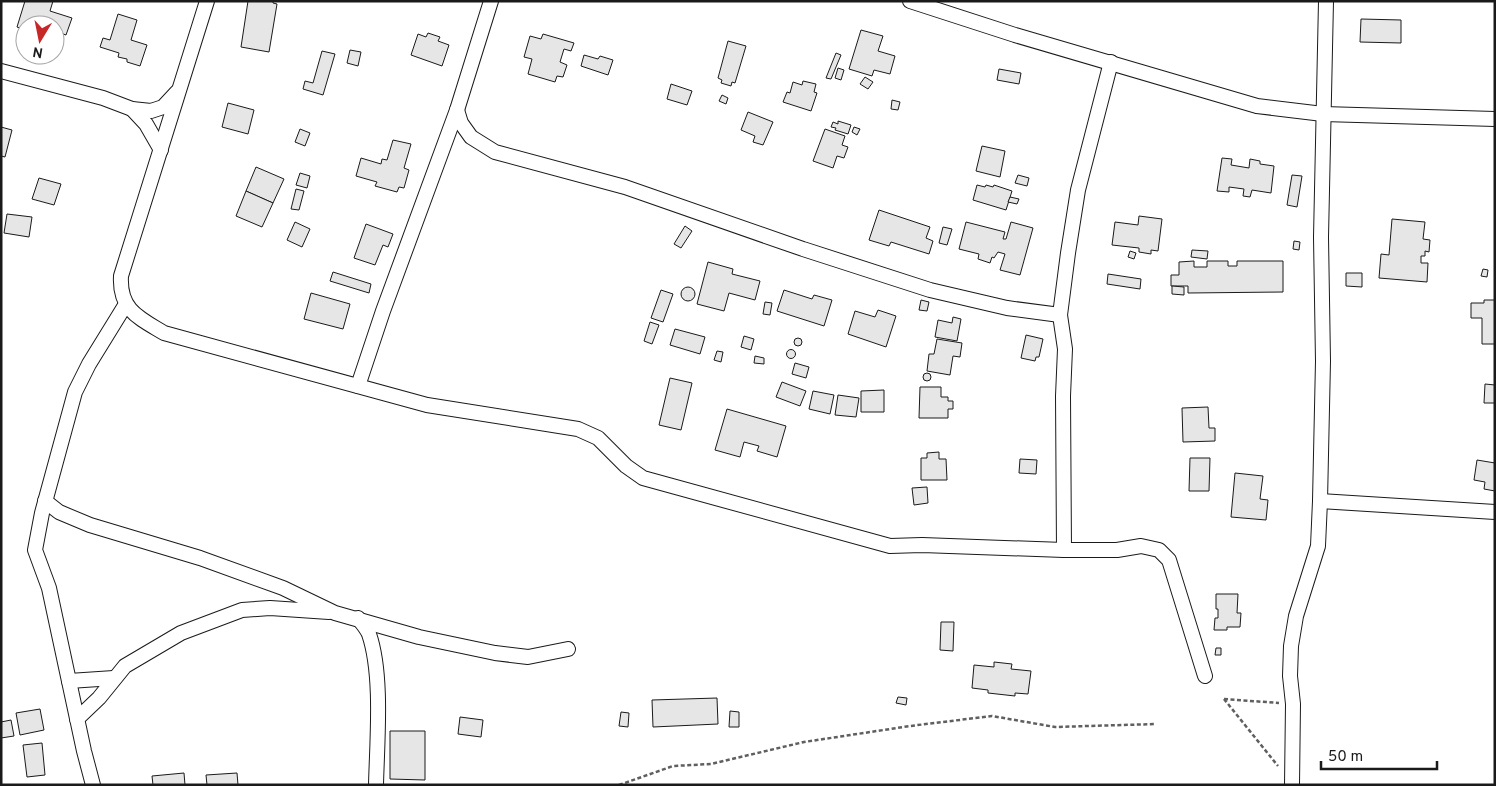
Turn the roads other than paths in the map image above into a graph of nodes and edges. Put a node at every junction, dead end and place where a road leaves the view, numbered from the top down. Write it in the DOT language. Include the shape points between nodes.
graph roads {
  1 [pos="207,1"];
  2 [pos="491,1"];
  3 [pos="910,1"];
  4 [pos="1326,1"];
  5 [pos="1111,62"];
  6 [pos="1,71"];
  7 [pos="179,90"];
  8 [pos="132,109"];
  9 [pos="457,110"];
  10 [pos="1323,114"];
  11 [pos="1495,119"];
  12 [pos="161,150"];
  13 [pos="126,304"];
  14 [pos="1060,315"];
  15 [pos="358,386"];
  16 [pos="45,501"];
  17 [pos="1320,501"];
  18 [pos="1495,512"];
  19 [pos="1064,550"];
  20 [pos="336,613"];
  21 [pos="358,618"];
  22 [pos="568,649"];
  23 [pos="1205,676"];
  24 [pos="114,678"];
  25 [pos="69,682"];
  26 [pos="77,719"];
  27 [pos="1292,784"];
  28 [pos="93,785"];
  29 [pos="376,785"];
  1 -- 7 [label="street"];
  2 -- 9 [label="street"];
  3 -- 5 [label="street"];
  4 -- 10 [label="street"];
  5 -- 10 [label="street" via="1258,106"];
  5 -- 14 [label="street" via="1078,190"];
  6 -- 8 [label="street"];
  7 -- 8 [label="street" via="163,107 151,112"];
  7 -- 12 [label="street"];
  8 -- 12 [label="street" via="146,124"];
  9 -- 14 [label="street" via="461,124 471,138 495,152 625,187 930,290 1007,308"];
  9 -- 15 [label="street"];
  10 -- 11 [label="street"];
  10 -- 17 [label="street"];
  12 -- 13 [label="street" via="121,276 120,290"];
  13 -- 15 [label="street" via="136,316 164,333"];
  13 -- 16 [label="street" via="75,392"];
  14 -- 19 [label="street" via="1065,349"];
  15 -- 19 [label="street" via="427,405 578,429 598,438 643,478 890,546"];
  16 -- 20 [label="street" via="59,512 90,526 200,558 282,588"];
  16 -- 25 [label="street" via="35,550 49,588"];
  17 -- 18 [label="street"];
  17 -- 27 [label="street" via="1318,546 1296,616 1291,646"];
  19 -- 23 [label="street" via="1118,550 1141,546 1159,550 1170,560"];
  20 -- 21 [label="street"];
  20 -- 24 [label="street" via="270,608 242,610 181,633 125,666"];
  21 -- 22 [label="street" via="419,637 495,653 528,657"];
  21 -- 29 [label="street" via="369,632 374,655 378,725"];
  24 -- 25 [label="street"];
  24 -- 26 [label="street"];
  25 -- 26 [label="street"];
  26 -- 28 [label="street"];
}
